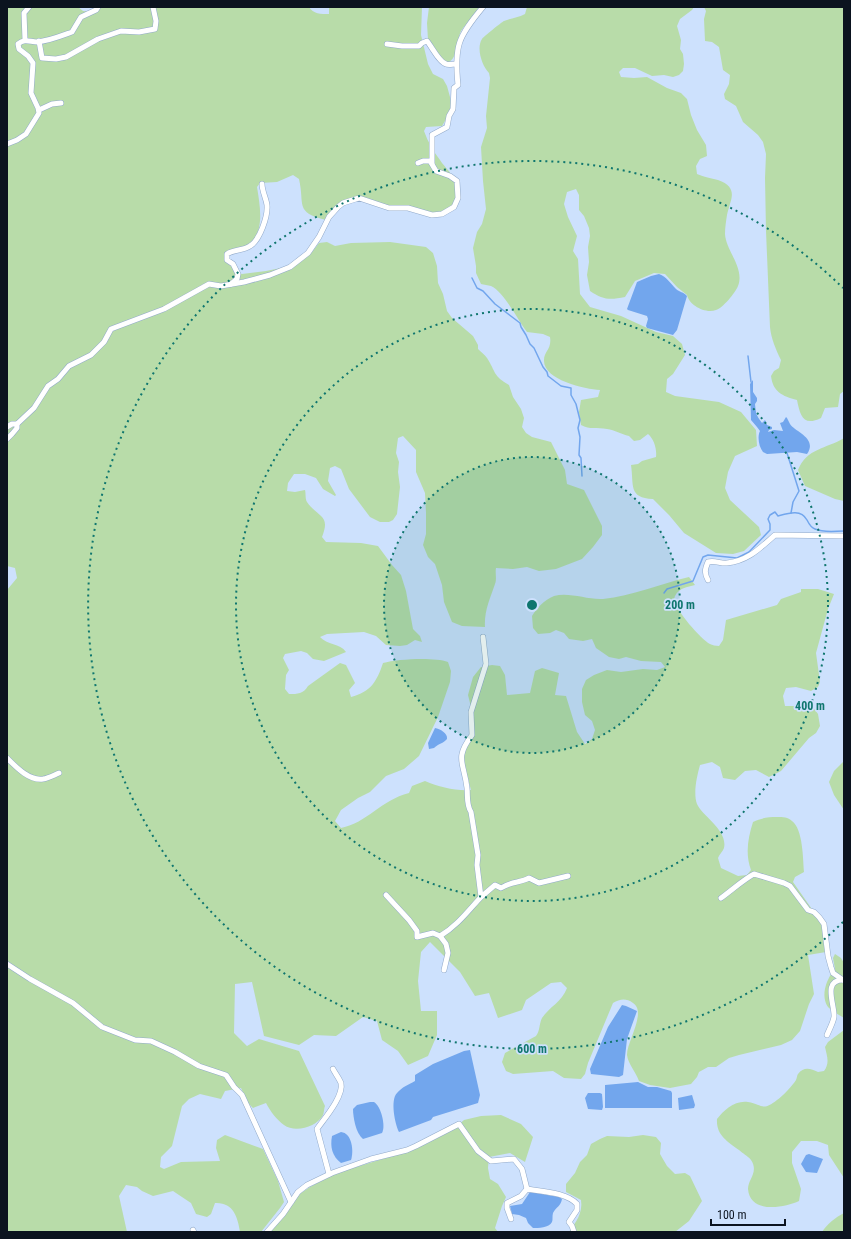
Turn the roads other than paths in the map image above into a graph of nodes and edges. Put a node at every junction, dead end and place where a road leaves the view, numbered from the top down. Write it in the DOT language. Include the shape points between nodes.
graph roads {
  1 [pos="29,7"];
  2 [pos="98,7"];
  3 [pos="153,7"];
  4 [pos="483,7"];
  5 [pos="25,40"];
  6 [pos="39,41"];
  7 [pos="387,44"];
  8 [pos="456,64"];
  9 [pos="61,103"];
  10 [pos="39,110"];
  11 [pos="7,144"];
  12 [pos="418,163"];
  13 [pos="432,163"];
  14 [pos="262,184"];
  15 [pos="230,284"];
  16 [pos="17,424"];
  17 [pos="7,427"];
  18 [pos="7,439"];
  19 [pos="844,536"];
  20 [pos="708,580"];
  21 [pos="483,636"];
  22 [pos="7,758"];
  23 [pos="59,773"];
  24 [pos="568,876"];
  25 [pos="386,895"];
  26 [pos="481,897"];
  27 [pos="721,898"];
  28 [pos="440,936"];
  29 [pos="7,964"];
  30 [pos="444,970"];
  31 [pos="843,980"];
  32 [pos="827,1035"];
  33 [pos="333,1069"];
  34 [pos="330,1174"];
  35 [pos="527,1189"];
  36 [pos="291,1202"];
  37 [pos="511,1219"];
  38 [pos="267,1232"];
  39 [pos="574,1232"];
  1 -- 5 [label="street" via="24,13"];
  2 -- 6 [label="street" via="81,17 72,32"];
  3 -- 6 [label="street" via="155,29 115,32 66,57 42,58"];
  4 -- 8 [label="street" via="464,30 459,41"];
  5 -- 6 [label="street"];
  5 -- 10 [label="street" via="19,42 18,48 32,63 31,92"];
  7 -- 8 [label="street" via="419,46 422,42 427,42 439,60 445,64"];
  8 -- 13 [label="street" via="458,85 454,88 453,110 447,127 432,135"];
  9 -- 10 [label="street"];
  10 -- 11 [label="street" via="26,134"];
  12 -- 13 [label="street"];
  13 -- 15 [label="street" via="436,171 457,181 458,198 454,207 436,215 428,215 408,208 389,208 364,199 355,199 338,207 329,217 308,253 290,267"];
  14 -- 15 [label="street" via="267,212 256,242 227,254 227,260 233,264 238,274 237,279"];
  15 -- 16 [label="street" via="209,284 164,309 114,327 92,355 66,368 58,379 48,386 34,408"];
  16 -- 17 [label="street"];
  16 -- 18 [label="street"];
  19 -- 20 [label="street" via="775,535 755,553 738,561 708,562 704,570"];
  21 -- 26 [label="street" via="486,664 471,712 472,734 464,746 461,759 478,856"];
  22 -- 23 [label="street" via="19,770 34,778 42,780"];
  24 -- 26 [label="street" via="539,883 529,878 501,888 495,885"];
  25 -- 28 [label="street" via="409,920 417,931 417,937 433,934"];
  26 -- 28 [label="street" via="451,930"];
  27 -- 31 [label="street" via="754,874 790,886 803,905 820,917 824,924 833,973"];
  28 -- 30 [label="street" via="446,944 448,953"];
  29 -- 36 [label="street" via="73,1004 102,1027 135,1040 151,1042 199,1066 226,1075 242,1095"];
  31 -- 32 [label="street" via="832,986 830,992 834,1018"];
  33 -- 34 [label="street" via="341,1083 340,1092 317,1129"];
  34 -- 35 [label="street" via="371,1159 407,1150 459,1124 478,1151 491,1161 514,1159 522,1170"];
  34 -- 36 [label="street" via="298,1192"];
  35 -- 37 [label="street" via="521,1196 508,1203"];
  35 -- 39 [label="street" via="573,1199 577,1204 577,1210 569,1222"];
  36 -- 38 [label="street"];
}
